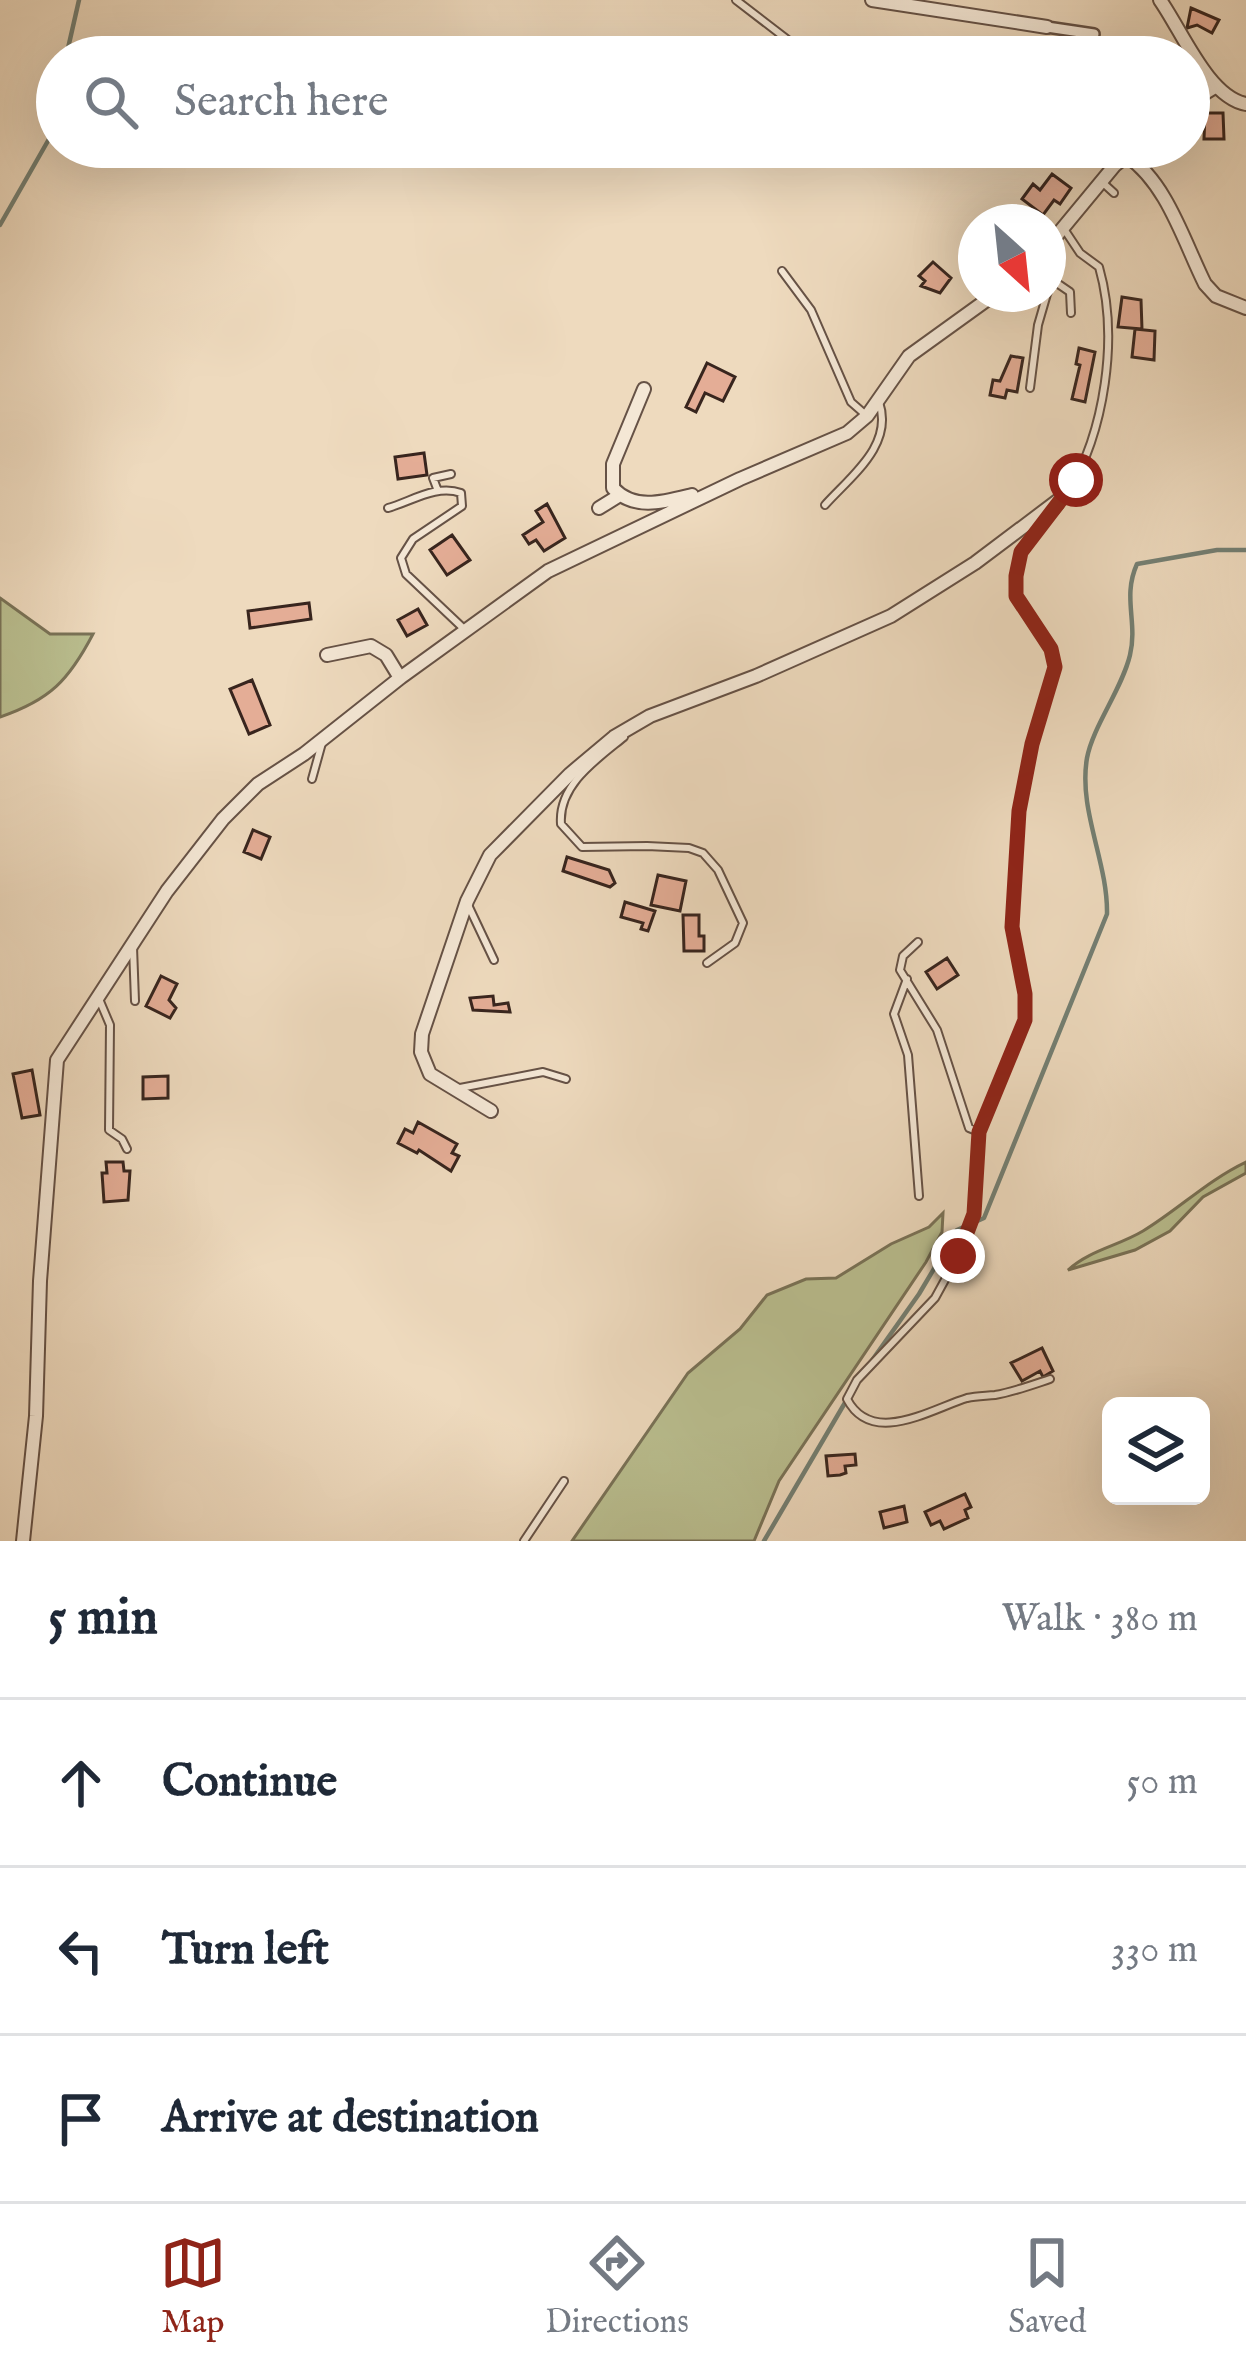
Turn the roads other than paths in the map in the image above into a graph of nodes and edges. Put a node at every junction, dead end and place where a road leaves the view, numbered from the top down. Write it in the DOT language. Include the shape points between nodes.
graph roads {
  1 [pos="736,0"];
  2 [pos="872,0"];
  3 [pos="1160,0"];
  4 [pos="1047,28"];
  5 [pos="783,36"];
  6 [pos="1093,36"];
  7 [pos="1183,36"];
  8 [pos="1210,79"];
  9 [pos="1215,87"];
  10 [pos="1210,90"];
  11 [pos="1246,104"];
  12 [pos="1113,168"];
  13 [pos="1143,168"];
  14 [pos="1102,182"];
  15 [pos="1114,193"];
  16 [pos="1066,224"];
  17 [pos="1066,232"];
  18 [pos="782,271"];
  19 [pos="1066,289"];
  20 [pos="1246,308"];
  21 [pos="970,312"];
  22 [pos="1043,312"];
  23 [pos="1071,313"];
  24 [pos="1030,388"];
  25 [pos="644,389"];
  26 [pos="878,399"];
  27 [pos="867,416"];
  28 [pos="451,474"];
  29 [pos="728,484"];
  30 [pos="438,491"];
  31 [pos="1068,493"];
  32 [pos="620,495"];
  33 [pos="825,505"];
  34 [pos="388,508"];
  35 [pos="599,508"];
  36 [pos="466,630"];
  37 [pos="327,655"];
  38 [pos="400,678"];
  39 [pos="650,716"];
  40 [pos="322,739"];
  41 [pos="312,779"];
  42 [pos="467,901"];
  43 [pos="918,942"];
  44 [pos="133,943"];
  45 [pos="494,960"];
  46 [pos="707,963"];
  47 [pos="908,979"];
  48 [pos="98,995"];
  49 [pos="135,1001"];
  50 [pos="566,1079"];
  51 [pos="456,1089"];
  52 [pos="490,1112"];
  53 [pos="979,1132"];
  54 [pos="128,1149"];
  55 [pos="919,1196"];
  56 [pos="1050,1379"];
  57 [pos="564,1481"];
  58 [pos="23,1541"];
  59 [pos="524,1541"];
  1 -- 5 [label="lane"];
  2 -- 4 [label="street"];
  3 -- 7 [label="street"];
  4 -- 6 [label="street"];
  8 -- 9 [label="street"];
  9 -- 10 [label="street"];
  9 -- 11 [label="street"];
  12 -- 14 [label="street"];
  13 -- 20 [label="street" via="1205,284"];
  14 -- 15 [label="lane"];
  14 -- 16 [label="street"];
  17 -- 31 [label="lane" via="1099,267 1107,369 1100,422"];
  18 -- 27 [label="lane" via="820,327 851,402"];
  19 -- 23 [label="lane"];
  21 -- 26 [label="street" via="909,356"];
  22 -- 24 [label="lane"];
  25 -- 32 [label="street" via="613,464"];
  26 -- 27 [label="street"];
  26 -- 33 [label="lane" via="883,431 874,451"];
  27 -- 29 [label="street" via="847,433"];
  28 -- 30 [label="lane" via="434,478"];
  29 -- 32 [label="street" via="653,503"];
  29 -- 36 [label="street" via="548,571"];
  30 -- 34 [label="lane"];
  30 -- 36 [label="lane" via="458,490 461,506 413,539 402,565"];
  31 -- 39 [label="street" via="878,623"];
  31 -- 53 [label="lane" via="1021,552 1016,576 1016,596 1055,667 1019,811 1012,927 1025,1020"];
  32 -- 35 [label="street"];
  36 -- 38 [label="street"];
  37 -- 38 [label="street" via="371,646"];
  38 -- 40 [label="street"];
  39 -- 42 [label="street" via="543,799 490,855"];
  39 -- 46 [label="lane" via="571,786 561,824 582,848 689,848 709,858 743,923 735,943"];
  40 -- 41 [label="lane"];
  40 -- 44 [label="street" via="223,819"];
  42 -- 45 [label="lane"];
  42 -- 51 [label="street" via="421,1042 430,1074"];
  43 -- 47 [label="lane" via="902,956"];
  44 -- 48 [label="street"];
  44 -- 49 [label="lane"];
  47 -- 53 [label="lane" via="938,1030 970,1128"];
  47 -- 55 [label="lane" via="894,1014 908,1055"];
  48 -- 54 [label="lane" via="110,1025 110,1130"];
  48 -- 58 [label="street" via="57,1060"];
  50 -- 51 [label="lane" via="543,1072"];
  51 -- 52 [label="street"];
  53 -- 56 [label="lane" via="974,1214 958,1256 935,1298 847,1399 868,1418 904,1422"];
  57 -- 59 [label="lane"];
}
